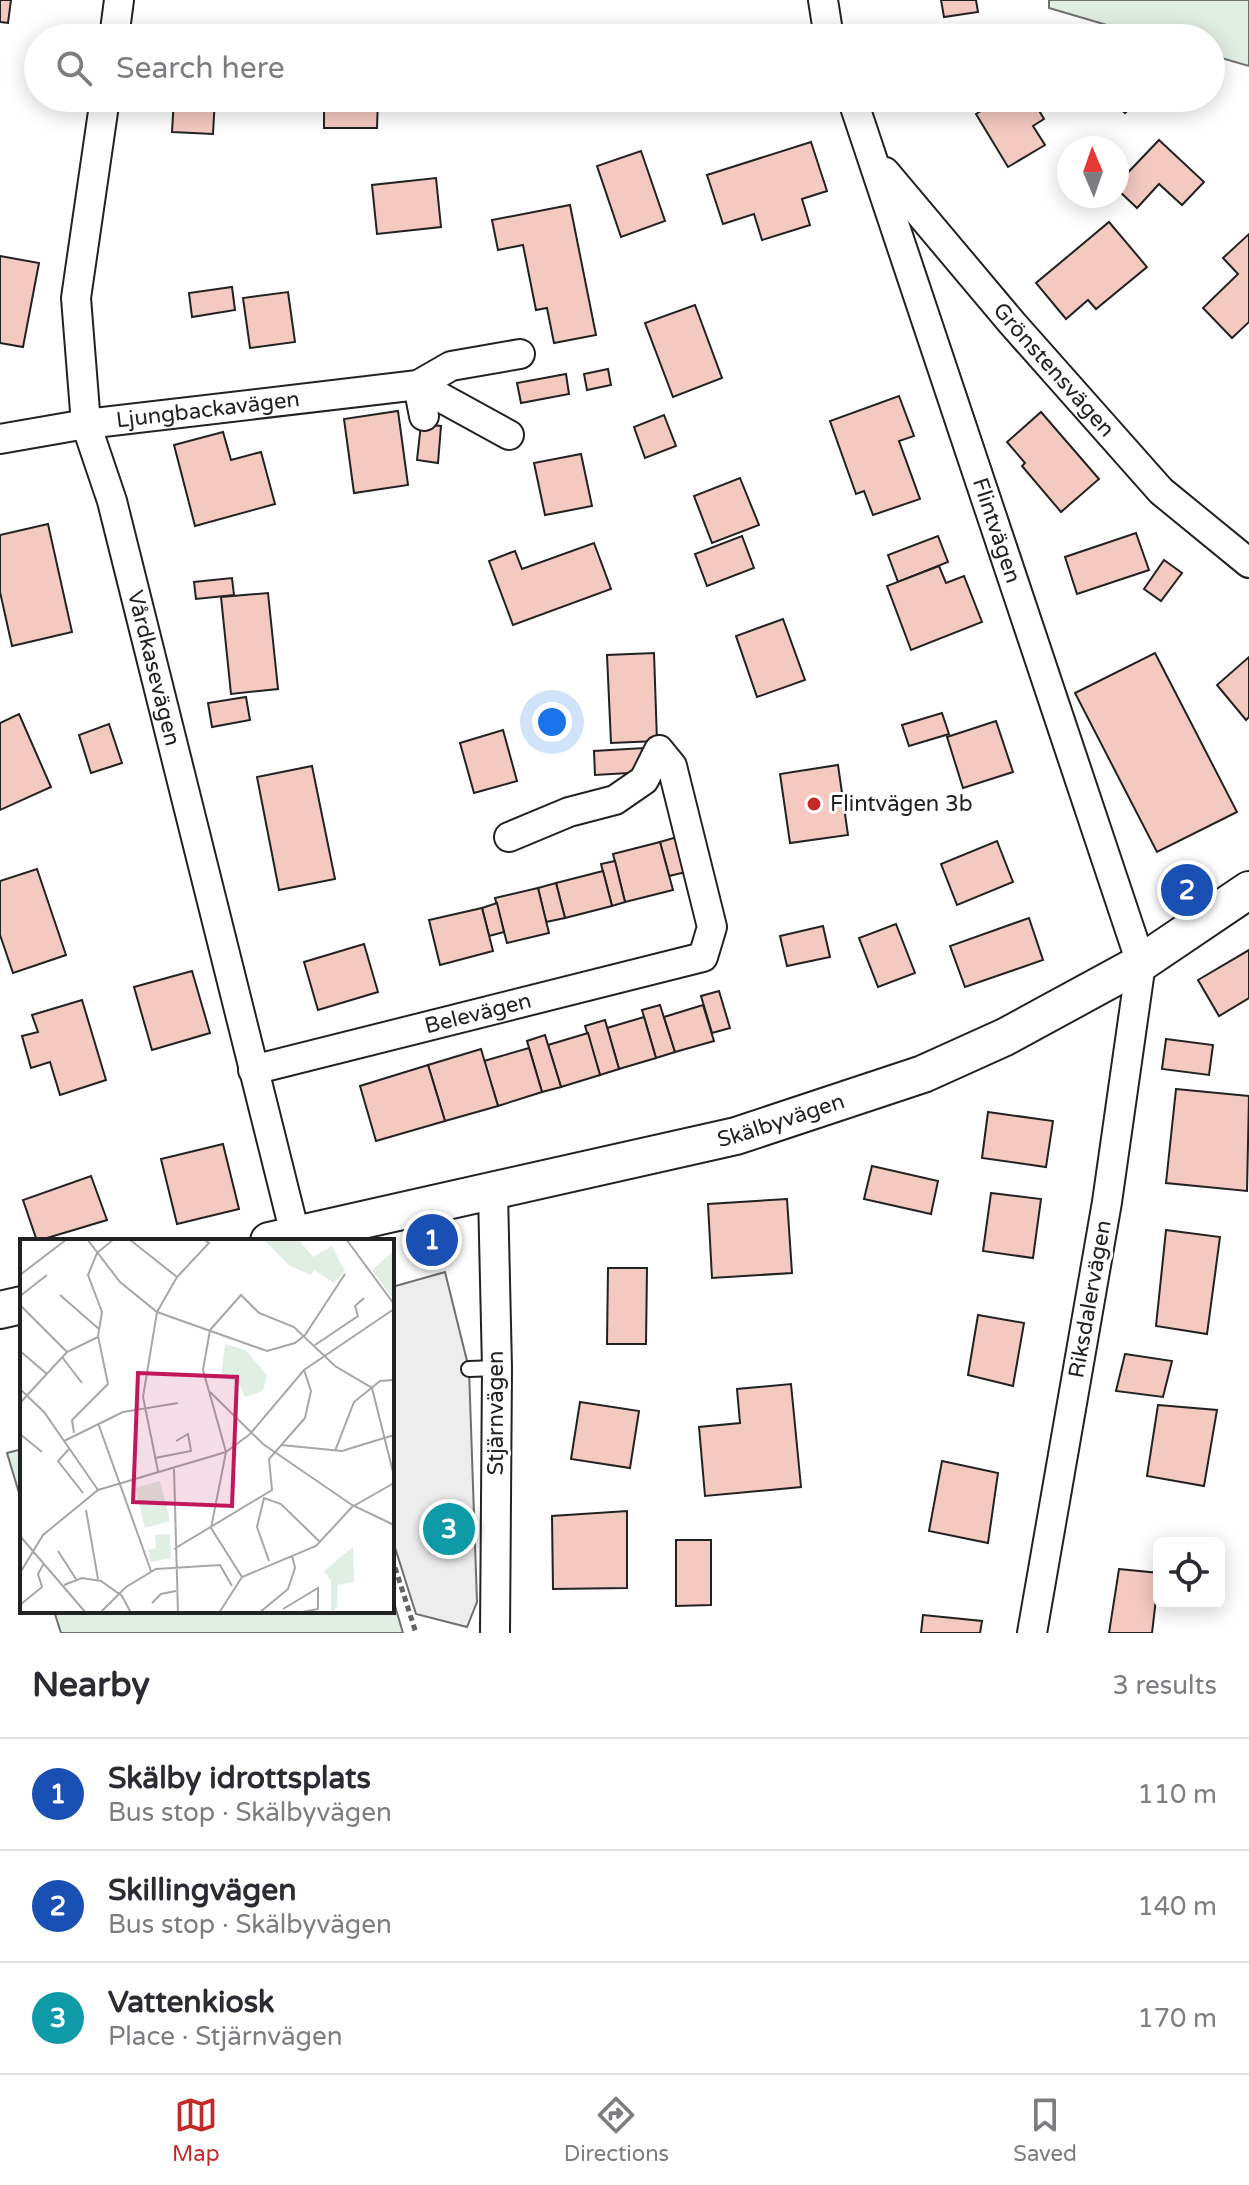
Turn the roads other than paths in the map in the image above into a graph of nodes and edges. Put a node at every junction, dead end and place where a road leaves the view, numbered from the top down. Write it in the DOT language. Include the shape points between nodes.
graph roads {
  1 [pos="119,0"];
  2 [pos="823,0"];
  3 [pos="116,24"];
  4 [pos="827,24"];
  5 [pos="103,112"];
  6 [pos="857,112"];
  7 [pos="875,160"];
  8 [pos="520,354"];
  9 [pos="418,385"];
  10 [pos="424,416"];
  11 [pos="86,424"];
  12 [pos="509,435"];
  13 [pos="0,439"];
  14 [pos="1249,563"];
  15 [pos="509,837"];
  16 [pos="1249,890"];
  17 [pos="1141,963"];
  18 [pos="253,1070"];
  19 [pos="493,1193"];
  20 [pos="282,1237"];
  21 [pos="20,1305"];
  22 [pos="0,1310"];
  23 [pos="497,1368"];
  24 [pos="469,1369"];
  25 [pos="495,1633"];
  26 [pos="1032,1633"];
  1 -- 3 [label="street"];
  2 -- 4 [label="street"];
  5 -- 11 [label="street, Vårdkasevägen" via="76,298"];
  6 -- 7 [label="street, Flintvägen"];
  7 -- 14 [label="street, Grönstensvägen" via="1161,491"];
  7 -- 17 [label="street, Flintvägen"];
  8 -- 9 [label="street" via="451,366"];
  9 -- 10 [label="street"];
  9 -- 11 [label="street, Ljungbackavägen"];
  9 -- 12 [label="street"];
  11 -- 13 [label="street, Ljungbackavägen"];
  11 -- 18 [label="street, Vårdkasevägen" via="112,501"];
  15 -- 18 [label="street, Belevägen" via="615,800 644,780 659,750 672,766 704,887 712,927 703,957"];
  16 -- 17 [label="street, Skälbyvägen"];
  17 -- 19 [label="street, Skälbyvägen" via="1005,1037 923,1074 736,1136"];
  17 -- 26 [label="street, Riksdalervägen" via="1107,1202"];
  18 -- 20 [label="street, Vårdkasevägen"];
  19 -- 20 [label="street, Skälbyvägen"];
  19 -- 23 [label="street, Stjärnvägen"];
  21 -- 22 [label="street"];
  23 -- 24 [label="lane"];
  23 -- 25 [label="street, Stjärnvägen" via="485,1600"];
}
